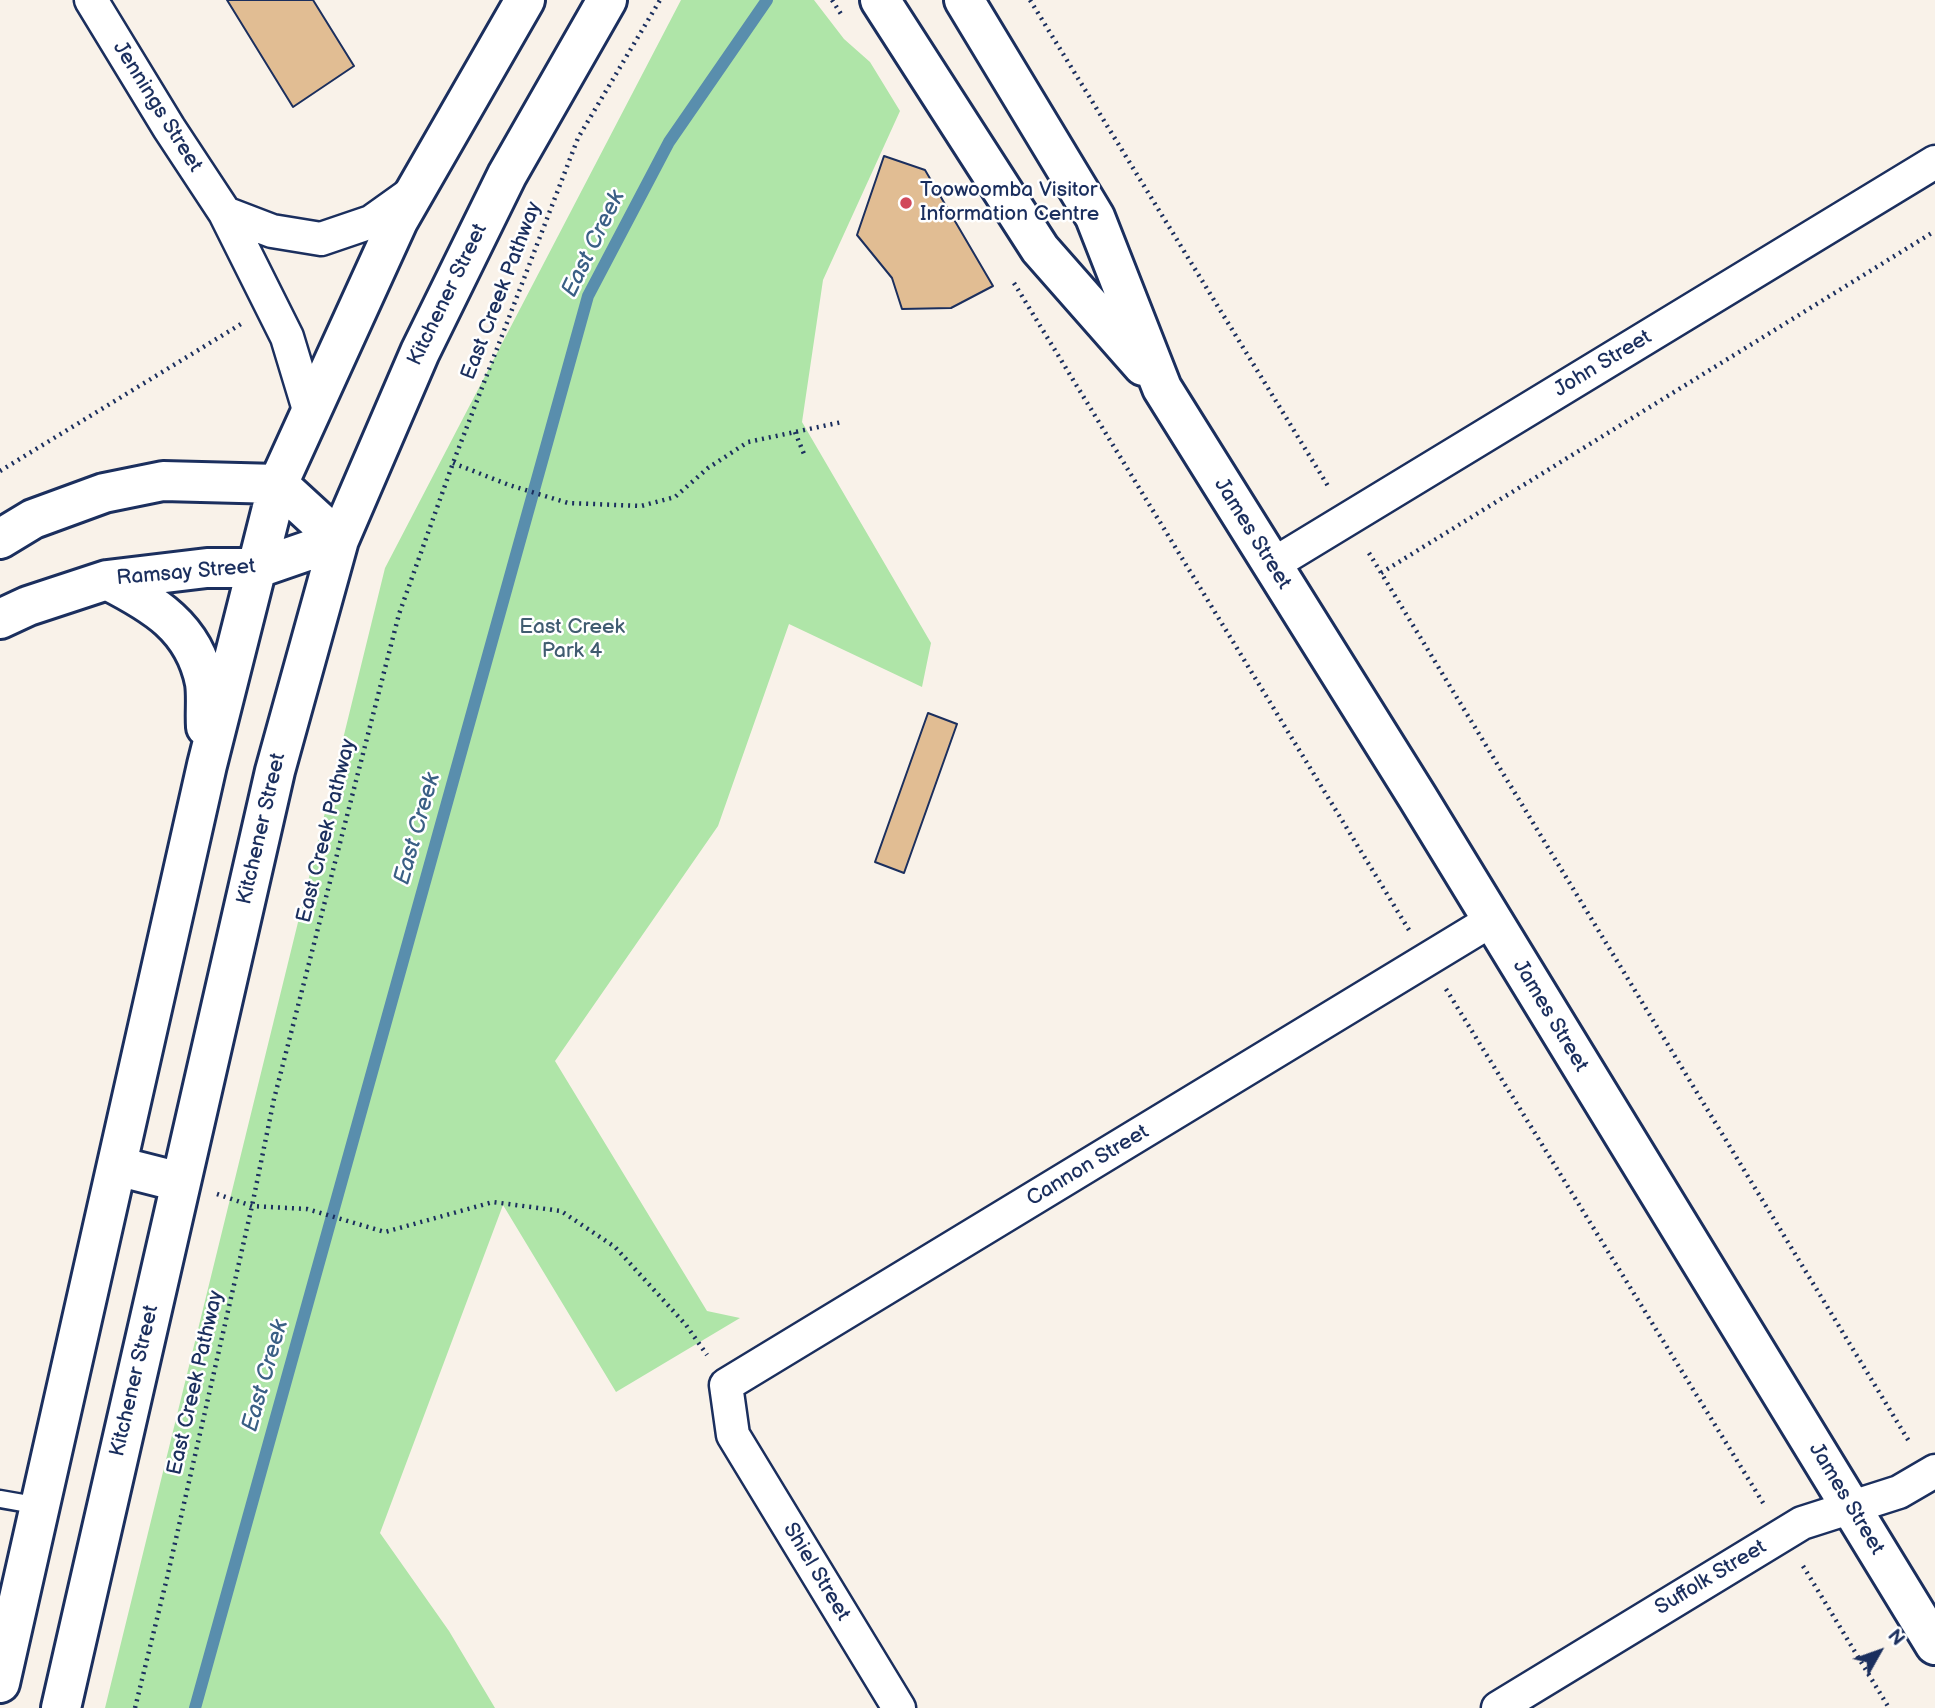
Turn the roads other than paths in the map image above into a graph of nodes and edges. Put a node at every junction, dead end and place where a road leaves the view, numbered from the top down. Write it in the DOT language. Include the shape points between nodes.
graph roads {
  1 [pos="91,0"];
  2 [pos="525,0"];
  3 [pos="607,0"];
  4 [pos="880,0"];
  5 [pos="964,0"];
  6 [pos="1935,162"];
  7 [pos="418,188"];
  8 [pos="225,213"];
  9 [pos="1162,388"];
  10 [pos="310,413"];
  11 [pos="278,484"];
  12 [pos="0,539"];
  13 [pos="339,540"];
  14 [pos="1272,565"];
  15 [pos="258,568"];
  16 [pos="107,580"];
  17 [pos="0,619"];
  18 [pos="207,765"];
  19 [pos="1492,920"];
  20 [pos="117,1166"];
  21 [pos="180,1182"];
  22 [pos="733,1435"];
  23 [pos="1935,1471"];
  24 [pos="0,1499"];
  25 [pos="40,1506"];
  26 [pos="1851,1507"];
  27 [pos="1935,1645"];
  28 [pos="0,1683"];
  29 [pos="61,1708"];
  30 [pos="899,1708"];
  31 [pos="1498,1708"];
  1 -- 8 [label="street, Jennings Street"];
  2 -- 7 [label="main road"];
  3 -- 13 [label="main road, Kitchener Street" via="501,187 419,352"];
  4 -- 9 [label="main road, James Street" via="1040,248"];
  5 -- 9 [label="main road, James Street" via="1095,217"];
  6 -- 14 [label="street, John Street"];
  7 -- 8 [label="street" via="371,222 321,239 272,231"];
  7 -- 10 [label="main road" via="398,221"];
  8 -- 10 [label="street, Jennings Street" via="287,337"];
  9 -- 14 [label="main road, James Street"];
  10 -- 11 [label="main road"];
  11 -- 12 [label="main road" via="151,483 104,493 33,519"];
  11 -- 13 [label="main road"];
  11 -- 15 [label="main road"];
  13 -- 15 [label="main road, Ramsay Street"];
  13 -- 21 [label="main road, Kitchener Street" via="275,771"];
  14 -- 19 [label="main road, James Street"];
  15 -- 16 [label="main road, Ramsay Street" via="207,568"];
  15 -- 18 [label="main road"];
  16 -- 17 [label="main road, Ramsay Street"];
  16 -- 18 [label="main road" via="147,601 177,625 192,646 205,684"];
  18 -- 20 [label="main road"];
  19 -- 22 [label="street, Cannon Street" via="726,1385"];
  19 -- 26 [label="main road, James Street"];
  20 -- 21 [label="main road"];
  20 -- 25 [label="main road"];
  21 -- 29 [label="main road, Kitchener Street"];
  22 -- 30 [label="street, Shiel Street"];
  23 -- 26 [label="street, Suffolk Street" via="1899,1492"];
  24 -- 25 [label="lane"];
  25 -- 28 [label="main road"];
  26 -- 27 [label="main road, James Street"];
  26 -- 31 [label="street, Suffolk Street" via="1802,1523"];
}
